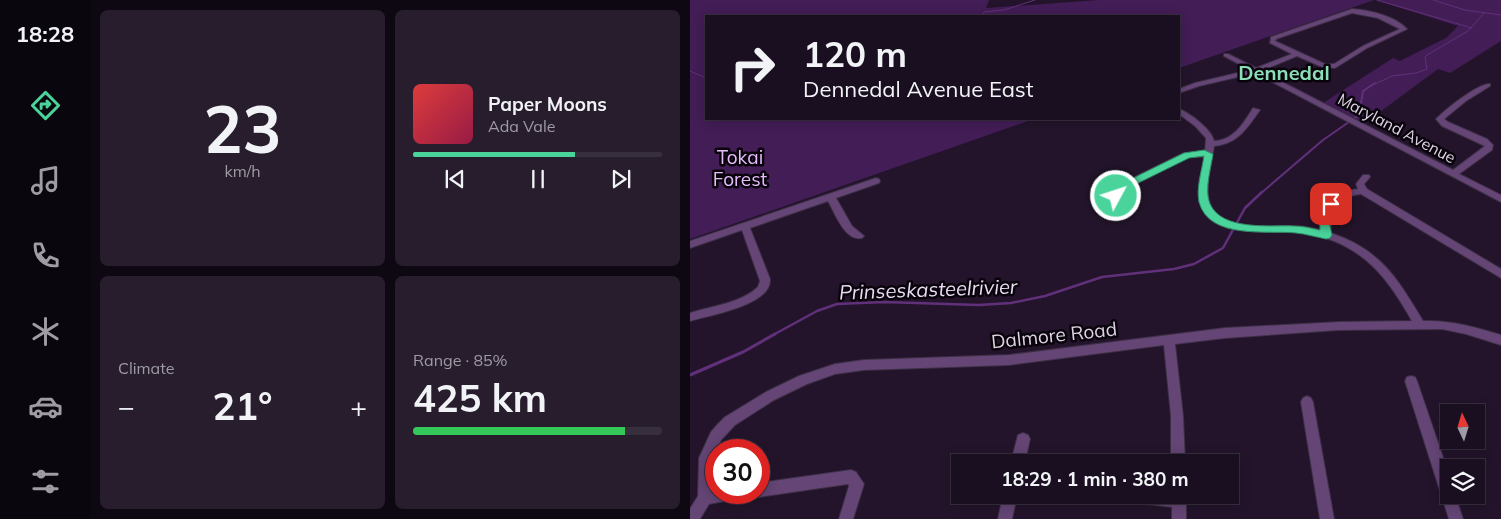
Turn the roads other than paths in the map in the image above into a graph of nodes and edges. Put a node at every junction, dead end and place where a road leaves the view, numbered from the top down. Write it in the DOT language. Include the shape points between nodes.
graph roads {
  1 [pos="1226,54"];
  2 [pos="1297,54"];
  3 [pos="1256,71"];
  4 [pos="1488,85"];
  5 [pos="1180,90"];
  6 [pos="1256,110"];
  7 [pos="1180,113"];
  8 [pos="1210,144"];
  9 [pos="1209,154"];
  10 [pos="1452,174"];
  11 [pos="1366,177"];
  12 [pos="876,181"];
  13 [pos="1363,191"];
  14 [pos="830,196"];
  15 [pos="1501,200"];
  16 [pos="1128,212"];
  17 [pos="745,226"];
  18 [pos="1326,235"];
  19 [pos="860,236"];
  20 [pos="690,245"];
  21 [pos="1501,274"];
  22 [pos="690,317"];
  23 [pos="1420,325"];
  24 [pos="1501,340"];
  25 [pos="1169,341"];
  26 [pos="1411,381"];
  27 [pos="1308,402"];
  28 [pos="715,439"];
  29 [pos="1023,439"];
  30 [pos="1020,454"];
  31 [pos="1178,454"];
  32 [pos="770,488"];
  33 [pos="705,498"];
  34 [pos="1008,504"];
  35 [pos="1179,504"];
  36 [pos="692,519"];
  37 [pos="846,519"];
  38 [pos="1005,519"];
  39 [pos="1179,519"];
  40 [pos="1327,519"];
  41 [pos="1456,519"];
  1 -- 3 [label="street, Maryland Avenue"];
  2 -- 2 [label="street" via="1272,42 1272,39 1352,11 1404,28 1333,67"];
  2 -- 3 [label="street"];
  3 -- 5 [label="street"];
  3 -- 10 [label="street, Maryland Avenue"];
  4 -- 10 [label="street" via="1440,119 1489,145"];
  6 -- 8 [label="street" via="1230,142"];
  7 -- 8 [label="street" via="1204,130"];
  8 -- 9 [label="street"];
  9 -- 16 [label="street" via="1187,155 1122,187 1116,196"];
  9 -- 18 [label="street" via="1204,197 1206,208 1216,217 1245,229 1296,229"];
  10 -- 15 [label="street, Maryland Avenue"];
  11 -- 13 [label="street" via="1360,184"];
  12 -- 14 [label="street"];
  13 -- 18 [label="street" via="1350,193 1331,204 1324,222"];
  13 -- 21 [label="street"];
  14 -- 17 [label="street"];
  14 -- 19 [label="street" via="848,228"];
  17 -- 20 [label="street"];
  17 -- 22 [label="street" via="765,279 764,287 746,299"];
  18 -- 23 [label="street" via="1359,249 1380,266"];
  23 -- 24 [label="street, Dalmore Road" via="1454,326"];
  23 -- 25 [label="street, Dalmore Road" via="1226,333"];
  25 -- 28 [label="street, Dalmore Road" via="1009,360 864,365 827,371 770,396 736,417"];
  25 -- 31 [label="street"];
  26 -- 41 [label="street"];
  27 -- 40 [label="street"];
  29 -- 30 [label="street"];
  32 -- 37 [label="street" via="851,477 857,484"];
  33 -- 36 [label="street"];
  34 -- 38 [label="street"];
  35 -- 39 [label="street"];
}
